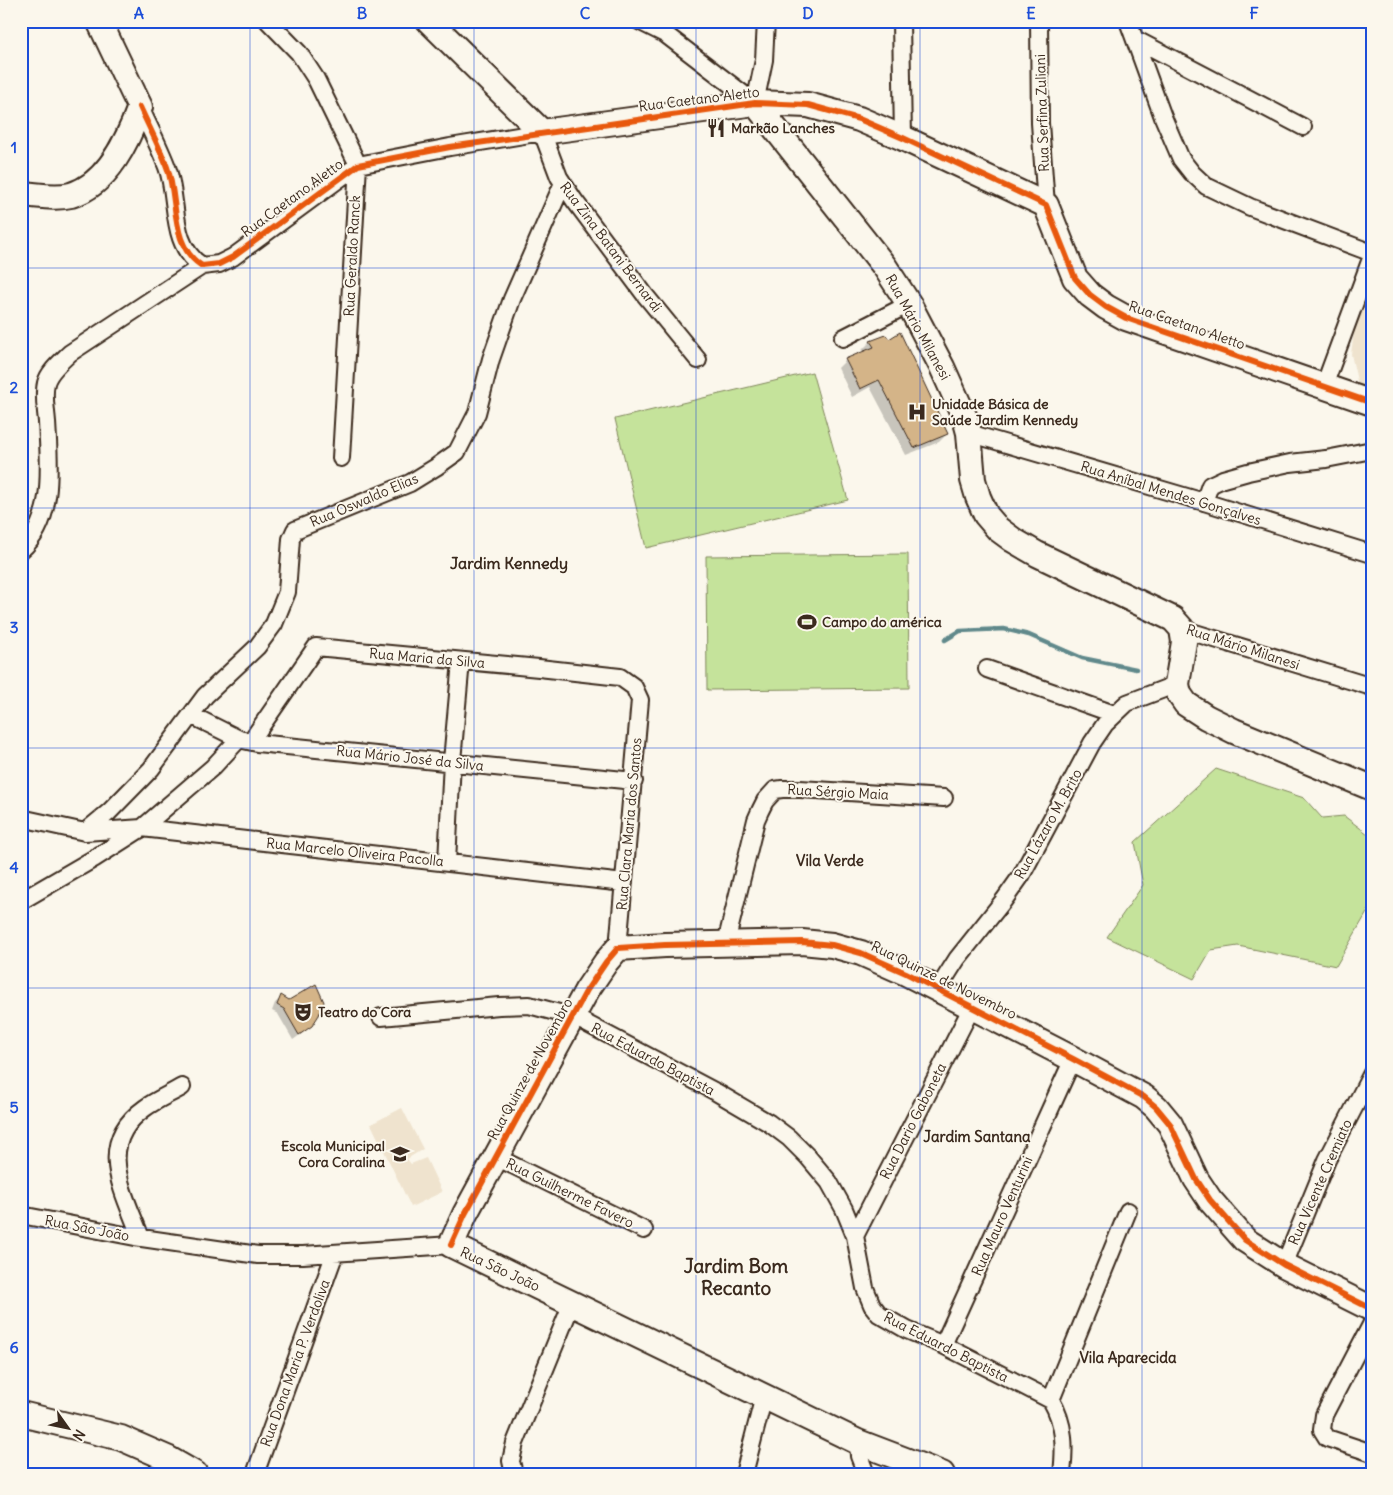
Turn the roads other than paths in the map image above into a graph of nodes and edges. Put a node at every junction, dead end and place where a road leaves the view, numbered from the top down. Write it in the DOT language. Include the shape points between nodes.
graph roads {
  1 [pos="99,21"];
  2 [pos="268,21"];
  3 [pos="429,21"];
  4 [pos="639,21"];
  5 [pos="766,21"];
  6 [pos="901,21"];
  7 [pos="1039,21"];
  8 [pos="1128,21"];
  9 [pos="662,27"];
  10 [pos="1135,39"];
  11 [pos="755,103"];
  12 [pos="140,107"];
  13 [pos="1304,127"];
  14 [pos="542,132"];
  15 [pos="903,138"];
  16 [pos="358,165"];
  17 [pos="562,183"];
  18 [pos="21,194"];
  19 [pos="1046,205"];
  20 [pos="1372,254"];
  21 [pos="202,266"];
  22 [pos="909,304"];
  23 [pos="843,338"];
  24 [pos="698,360"];
  25 [pos="1332,390"];
  26 [pos="1372,403"];
  27 [pos="1372,419"];
  28 [pos="969,433"];
  29 [pos="1372,437"];
  30 [pos="1364,452"];
  31 [pos="341,458"];
  32 [pos="1204,502"];
  33 [pos="21,550"];
  34 [pos="1372,554"];
  35 [pos="1182,629"];
  36 [pos="461,661"];
  37 [pos="987,668"];
  38 [pos="1177,684"];
  39 [pos="1372,687"];
  40 [pos="640,700"];
  41 [pos="1114,714"];
  42 [pos="191,715"];
  43 [pos="245,740"];
  44 [pos="452,761"];
  45 [pos="634,781"];
  46 [pos="1372,788"];
  47 [pos="944,798"];
  48 [pos="21,818"];
  49 [pos="142,828"];
  50 [pos="85,832"];
  51 [pos="447,862"];
  52 [pos="624,883"];
  53 [pos="21,901"];
  54 [pos="726,943"];
  55 [pos="618,948"];
  56 [pos="938,989"];
  57 [pos="972,1007"];
  58 [pos="381,1017"];
  59 [pos="574,1017"];
  60 [pos="1073,1058"];
  61 [pos="1372,1073"];
  62 [pos="182,1087"];
  63 [pos="496,1157"];
  64 [pos="1128,1211"];
  65 [pos="21,1216"];
  66 [pos="644,1230"];
  67 [pos="855,1236"];
  68 [pos="141,1238"];
  69 [pos="451,1245"];
  70 [pos="336,1253"];
  71 [pos="1284,1265"];
  72 [pos="1367,1301"];
  73 [pos="572,1303"];
  74 [pos="1372,1323"];
  75 [pos="943,1345"];
  76 [pos="764,1396"];
  77 [pos="1051,1400"];
  78 [pos="21,1414"];
  79 [pos="858,1442"];
  80 [pos="1372,1453"];
  81 [pos="195,1474"];
  82 [pos="255,1474"];
  83 [pos="514,1474"];
  84 [pos="744,1474"];
  85 [pos="866,1474"];
  86 [pos="942,1474"];
  87 [pos="1062,1474"];
  1 -- 12 [label="street"];
  2 -- 16 [label="street, Rua Geraldo Ranck" via="299,53 316,79"];
  3 -- 14 [label="street, Rua Zina Batani Bernardi"];
  4 -- 9 [label="street, Rua Mário Milanesi"];
  5 -- 11 [label="street" via="764,60"];
  6 -- 15 [label="street"];
  7 -- 19 [label="street, Rua Serfina Zuliani" via="1040,123"];
  8 -- 10 [label="street"];
  9 -- 11 [label="street, Rua Mário Milanesi"];
  10 -- 13 [label="street"];
  10 -- 20 [label="street" via="1181,159 1206,186 1250,207"];
  11 -- 14 [label="street, Rua Caetano Aletto"];
  11 -- 15 [label="street, Rua Caetano Aletto" via="808,106 859,119"];
  11 -- 22 [label="street, Rua Mário Milanesi" via="885,267"];
  12 -- 18 [label="street" via="120,150 104,173 86,188 70,195 53,197"];
  12 -- 21 [label="street" via="168,168 180,237 193,260"];
  14 -- 16 [label="street, Rua Caetano Aletto"];
  14 -- 17 [label="street, Rua Zina Batani Bernardi"];
  15 -- 19 [label="street, Rua Caetano Aletto"];
  16 -- 21 [label="street, Rua Caetano Aletto" via="233,257 219,264"];
  16 -- 31 [label="street, Rua Geraldo Ranck"];
  17 -- 24 [label="street, Rua Zina Batani Bernardi"];
  17 -- 42 [label="street, Rua Oswaldo Elias" via="512,299 477,413 457,452 410,483 295,530 291,539 287,592 274,624 257,647 205,696"];
  19 -- 25 [label="street, Rua Caetano Aletto" via="1075,278 1106,308 1126,318"];
  20 -- 25 [label="street"];
  21 -- 33 [label="street" via="70,353 46,381 50,470 47,497 37,528"];
  22 -- 23 [label="street"];
  22 -- 28 [label="street, Rua Mário Milanesi" via="959,402"];
  25 -- 26 [label="street, Rua Caetano Aletto"];
  25 -- 27 [label="street, Rua Caetano Aletto"];
  28 -- 32 [label="street, Rua Aníbal Mendes Gonçalves"];
  28 -- 35 [label="street, Rua Mário Milanesi" via="978,498 998,529 1037,554 1174,619"];
  29 -- 30 [label="street"];
  30 -- 32 [label="street" via="1290,463 1223,479 1210,485"];
  32 -- 34 [label="street, Rua Aníbal Mendes Gonçalves"];
  35 -- 38 [label="street" via="1184,642"];
  35 -- 39 [label="street, Rua Mário Milanesi"];
  36 -- 40 [label="street, Rua Maria da Silva" via="620,678 634,687"];
  36 -- 43 [label="street, Rua Maria da Silva" via="316,648"];
  36 -- 44 [label="street"];
  37 -- 41 [label="street"];
  38 -- 41 [label="street, Rua Lázaro M. Brito" via="1127,703"];
  38 -- 46 [label="street" via="1186,704 1206,717"];
  40 -- 45 [label="street, Rua Clara Maria dos Santos"];
  41 -- 56 [label="street, Rua Lázaro M. Brito" via="1092,743 1021,876"];
  42 -- 43 [label="street, Rua Mário José da Silva"];
  42 -- 50 [label="street, Rua Oswaldo Elias" via="151,769"];
  43 -- 44 [label="street, Rua Mário José da Silva"];
  43 -- 49 [label="street, Rua Maria da Silva"];
  44 -- 45 [label="street, Rua Mário José da Silva"];
  44 -- 51 [label="street"];
  45 -- 52 [label="street, Rua Clara Maria dos Santos"];
  47 -- 54 [label="street, Rua Sérgio Maia" via="775,790 764,801 756,820"];
  48 -- 50 [label="street, Rua Marcelo Oliveira Pacolla"];
  49 -- 50 [label="street, Rua Marcelo Oliveira Pacolla"];
  49 -- 51 [label="street, Rua Marcelo Oliveira Pacolla"];
  49 -- 53 [label="street, Rua Maria da Silva"];
  51 -- 52 [label="street, Rua Marcelo Oliveira Pacolla"];
  52 -- 55 [label="street, Rua Clara Maria dos Santos"];
  54 -- 55 [label="street, Rua Quinze de Novembro"];
  54 -- 56 [label="street, Rua Quinze de Novembro" via="832,945 861,953"];
  55 -- 59 [label="street, Rua Quinze de Novembro" via="596,975"];
  56 -- 57 [label="street, Rua Quinze de Novembro"];
  57 -- 60 [label="street, Rua Quinze de Novembro"];
  57 -- 67 [label="street, Rua Dario Gaboneta"];
  58 -- 59 [label="street, Rua Eduardo Baptista" via="529,1006"];
  59 -- 63 [label="street, Rua Quinze de Novembro"];
  59 -- 67 [label="street, Rua Eduardo Baptista" via="724,1096 789,1138 829,1182"];
  60 -- 71 [label="street, Rua Quinze de Novembro" via="1156,1107 1170,1124 1188,1164 1210,1200 1245,1240"];
  60 -- 75 [label="street, Rua Mauro Venturini"];
  61 -- 71 [label="street, Rua Vicente Cremiato" via="1327,1160"];
  62 -- 68 [label="street" via="144,1109 123,1130 116,1152 116,1170"];
  63 -- 66 [label="street, Rua Guilherme Favero"];
  63 -- 69 [label="street, Rua Quinze de Novembro"];
  64 -- 77 [label="street"];
  65 -- 68 [label="street, Rua São João"];
  67 -- 75 [label="street, Rua Eduardo Baptista" via="863,1280 872,1305 879,1314"];
  68 -- 70 [label="street, Rua São João" via="258,1255"];
  69 -- 70 [label="street, Rua São João"];
  69 -- 73 [label="street, Rua São João"];
  70 -- 82 [label="street, Rua Dona Maria P. Verdoliva"];
  71 -- 72 [label="street, Rua Quinze de Novembro"];
  73 -- 76 [label="street, Rua São João"];
  73 -- 83 [label="street" via="515,1443 511,1461"];
  74 -- 80 [label="street" via="1329,1404 1322,1424 1327,1438"];
  75 -- 77 [label="street, Rua Eduardo Baptista"];
  76 -- 79 [label="street, Rua São João"];
  76 -- 84 [label="street"];
  77 -- 87 [label="street" via="1059,1413 1064,1436"];
  78 -- 81 [label="street" via="121,1438"];
  79 -- 85 [label="street"];
  79 -- 86 [label="street, Rua São João"];
}
